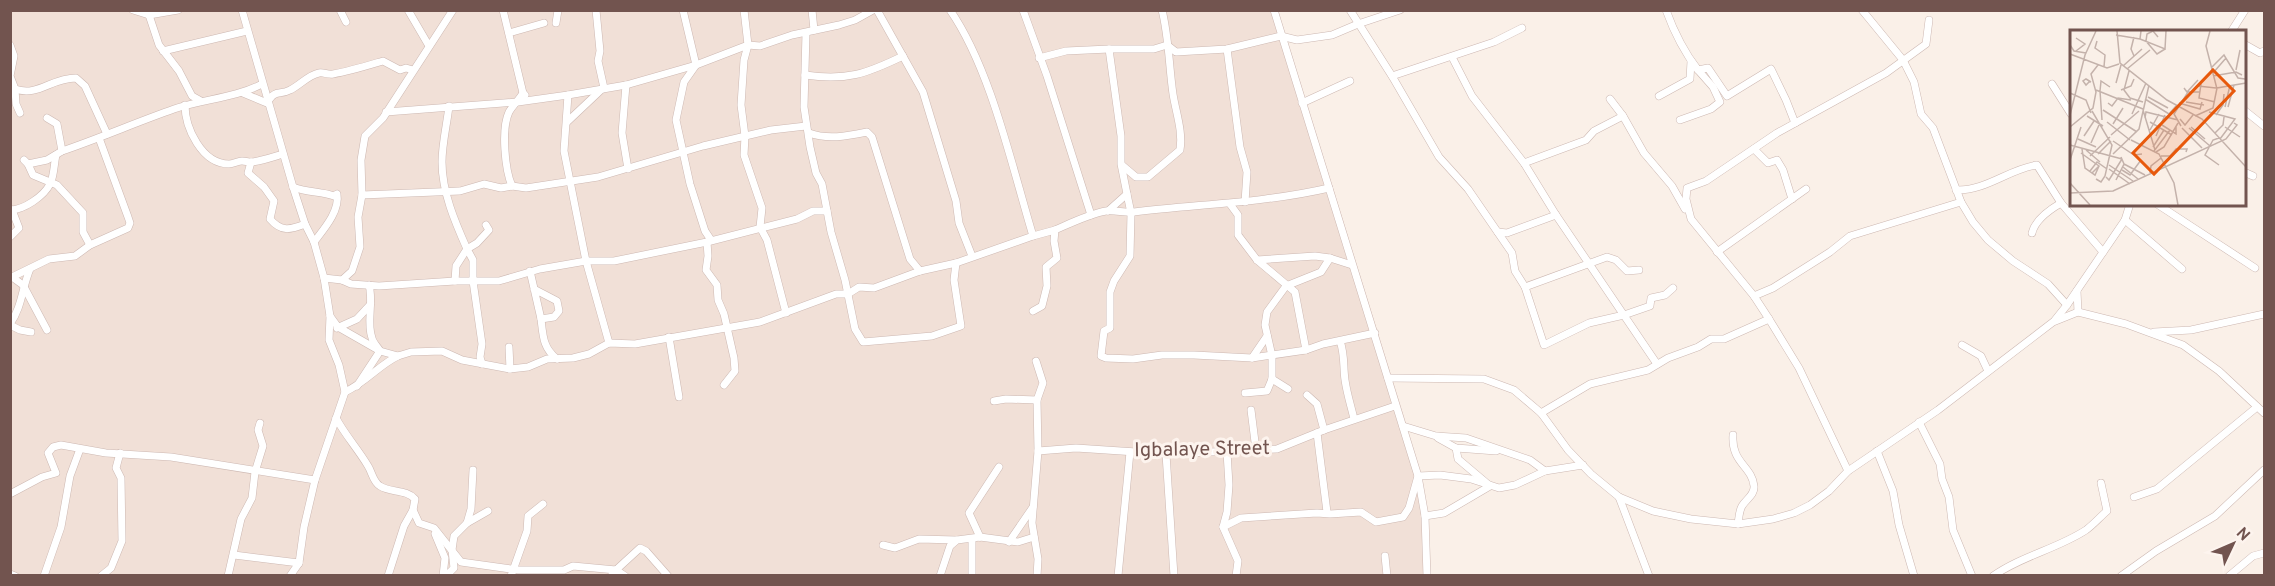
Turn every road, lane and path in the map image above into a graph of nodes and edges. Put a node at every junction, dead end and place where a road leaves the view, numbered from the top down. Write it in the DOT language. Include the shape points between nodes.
graph roads {
  1 [pos="133,10"];
  2 [pos="178,10"];
  3 [pos="242,10"];
  4 [pos="340,10"];
  5 [pos="408,10"];
  6 [pos="453,10"];
  7 [pos="503,10"];
  8 [pos="558,10"];
  9 [pos="683,10"];
  10 [pos="744,10"];
  11 [pos="812,10"];
  12 [pos="875,10"];
  13 [pos="950,10"];
  14 [pos="1023,10"];
  15 [pos="1162,10"];
  16 [pos="1274,10"];
  17 [pos="1350,10"];
  18 [pos="1400,10"];
  19 [pos="1666,10"];
  20 [pos="1862,10"];
  21 [pos="2245,10"];
  22 [pos="596,11"];
  23 [pos="149,15"];
  24 [pos="1929,20"];
  25 [pos="346,22"];
  26 [pos="544,23"];
  27 [pos="556,23"];
  28 [pos="1358,24"];
  29 [pos="1522,28"];
  30 [pos="814,30"];
  31 [pos="2232,30"];
  32 [pos="246,31"];
  33 [pos="509,33"];
  34 [pos="806,33"];
  35 [pos="1281,36"];
  36 [pos="10,45"];
  37 [pos="748,45"];
  38 [pos="1167,45"];
  39 [pos="2245,45"];
  40 [pos="429,46"];
  41 [pos="1109,49"];
  42 [pos="1227,49"];
  43 [pos="163,51"];
  44 [pos="2265,51"];
  45 [pos="903,56"];
  46 [pos="1452,57"];
  47 [pos="1039,58"];
  48 [pos="1903,60"];
  49 [pos="1691,61"];
  50 [pos="696,65"];
  51 [pos="413,70"];
  52 [pos="1698,70"];
  53 [pos="805,75"];
  54 [pos="1392,76"];
  55 [pos="1350,81"];
  56 [pos="262,84"];
  57 [pos="2052,84"];
  58 [pos="626,85"];
  59 [pos="604,88"];
  60 [pos="15,89"];
  61 [pos="243,93"];
  62 [pos="523,93"];
  63 [pos="568,95"];
  64 [pos="1659,96"];
  65 [pos="529,99"];
  66 [pos="1610,99"];
  67 [pos="201,101"];
  68 [pos="518,102"];
  69 [pos="267,103"];
  70 [pos="1302,103"];
  71 [pos="185,105"];
  72 [pos="449,106"];
  73 [pos="2245,111"];
  74 [pos="386,112"];
  75 [pos="2070,112"];
  76 [pos="20,113"];
  77 [pos="1623,116"];
  78 [pos="47,118"];
  79 [pos="1680,120"];
  80 [pos="567,122"];
  81 [pos="1795,123"];
  82 [pos="2265,126"];
  83 [pos="808,129"];
  84 [pos="107,134"];
  85 [pos="745,136"];
  86 [pos="99,138"];
  87 [pos="1754,149"];
  88 [pos="684,152"];
  89 [pos="59,153"];
  90 [pos="283,154"];
  91 [pos="251,162"];
  92 [pos="1524,163"];
  93 [pos="1121,164"];
  94 [pos="628,169"];
  95 [pos="2245,172"];
  96 [pos="2253,176"];
  97 [pos="570,180"];
  98 [pos="51,183"];
  99 [pos="512,186"];
  100 [pos="293,187"];
  101 [pos="1329,188"];
  102 [pos="1806,189"];
  103 [pos="446,190"];
  104 [pos="1956,190"];
  105 [pos="1127,194"];
  106 [pos="362,195"];
  107 [pos="1792,199"];
  108 [pos="1249,201"];
  109 [pos="1960,202"];
  110 [pos="2061,203"];
  111 [pos="1230,204"];
  112 [pos="2129,206"];
  113 [pos="2160,206"];
  114 [pos="11,210"];
  115 [pos="827,211"];
  116 [pos="1108,211"];
  117 [pos="1131,213"];
  118 [pos="1091,215"];
  119 [pos="1556,215"];
  120 [pos="1690,219"];
  121 [pos="2125,220"];
  122 [pos="305,224"];
  123 [pos="486,225"];
  124 [pos="760,227"];
  125 [pos="1055,230"];
  126 [pos="1498,232"];
  127 [pos="2032,233"];
  128 [pos="1033,236"];
  129 [pos="10,237"];
  130 [pos="709,241"];
  131 [pos="314,242"];
  132 [pos="90,245"];
  133 [pos="467,249"];
  134 [pos="1717,252"];
  135 [pos="2103,252"];
  136 [pos="972,256"];
  137 [pos="1330,258"];
  138 [pos="1257,260"];
  139 [pos="586,261"];
  140 [pos="1588,262"];
  141 [pos="956,263"];
  142 [pos="1352,265"];
  143 [pos="2255,268"];
  144 [pos="30,269"];
  145 [pos="2182,269"];
  146 [pos="1639,270"];
  147 [pos="530,271"];
  148 [pos="920,271"];
  149 [pos="11,278"];
  150 [pos="324,278"];
  151 [pos="342,280"];
  152 [pos="845,280"];
  153 [pos="455,281"];
  154 [pos="473,281"];
  155 [pos="23,285"];
  156 [pos="369,285"];
  157 [pos="379,286"];
  158 [pos="1286,286"];
  159 [pos="1526,287"];
  160 [pos="1673,288"];
  161 [pos="534,290"];
  162 [pos="2077,291"];
  163 [pos="836,294"];
  164 [pos="848,294"];
  165 [pos="372,296"];
  166 [pos="1754,297"];
  167 [pos="370,305"];
  168 [pos="2067,305"];
  169 [pos="1033,310"];
  170 [pos="2078,312"];
  171 [pos="786,314"];
  172 [pos="2265,314"];
  173 [pos="1624,315"];
  174 [pos="330,316"];
  175 [pos="541,319"];
  176 [pos="1769,319"];
  177 [pos="2053,322"];
  178 [pos="10,324"];
  179 [pos="338,327"];
  180 [pos="728,328"];
  181 [pos="47,330"];
  182 [pos="31,332"];
  183 [pos="2151,332"];
  184 [pos="1375,333"];
  185 [pos="1267,336"];
  186 [pos="669,337"];
  187 [pos="329,340"];
  188 [pos="1340,341"];
  189 [pos="609,343"];
  190 [pos="1962,345"];
  191 [pos="509,347"];
  192 [pos="1306,350"];
  193 [pos="380,351"];
  194 [pos="398,356"];
  195 [pos="1272,356"];
  196 [pos="1252,358"];
  197 [pos="557,359"];
  198 [pos="1036,362"];
  199 [pos="482,364"];
  200 [pos="1657,364"];
  201 [pos="510,369"];
  202 [pos="1989,371"];
  203 [pos="1388,378"];
  204 [pos="1272,379"];
  205 [pos="357,386"];
  206 [pos="724,386"];
  207 [pos="1288,389"];
  208 [pos="345,392"];
  209 [pos="1245,393"];
  210 [pos="1307,395"];
  211 [pos="679,397"];
  212 [pos="1037,400"];
  213 [pos="994,401"];
  214 [pos="1395,406"];
  215 [pos="2261,406"];
  216 [pos="1251,410"];
  217 [pos="1540,413"];
  218 [pos="2265,413"];
  219 [pos="336,418"];
  220 [pos="1354,420"];
  221 [pos="1919,422"];
  222 [pos="260,423"];
  223 [pos="1403,426"];
  224 [pos="1321,431"];
  225 [pos="1733,435"];
  226 [pos="1436,436"];
  227 [pos="1456,448"];
  228 [pos="80,449"];
  229 [pos="1256,450"];
  230 [pos="1038,451"];
  231 [pos="1877,451"];
  232 [pos="1130,452"];
  233 [pos="1227,452"];
  234 [pos="1507,452"];
  235 [pos="120,453"];
  236 [pos="1166,454"];
  237 [pos="1583,465"];
  238 [pos="999,467"];
  239 [pos="473,470"];
  240 [pos="2265,470"];
  241 [pos="1545,471"];
  242 [pos="1848,471"];
  243 [pos="255,472"];
  244 [pos="1418,476"];
  245 [pos="315,480"];
  246 [pos="2101,483"];
  247 [pos="1490,486"];
  248 [pos="10,494"];
  249 [pos="1619,497"];
  250 [pos="2134,497"];
  251 [pos="543,504"];
  252 [pos="1034,507"];
  253 [pos="413,510"];
  254 [pos="488,511"];
  255 [pos="1327,512"];
  256 [pos="1425,516"];
  257 [pos="467,523"];
  258 [pos="1738,524"];
  259 [pos="1223,527"];
  260 [pos="434,528"];
  261 [pos="1034,537"];
  262 [pos="976,538"];
  263 [pos="957,540"];
  264 [pos="1009,542"];
  265 [pos="883,545"];
  266 [pos="452,550"];
  267 [pos="2265,553"];
  268 [pos="234,555"];
  269 [pos="1385,556"];
  270 [pos="299,563"];
  271 [pos="10,573"];
  272 [pos="512,573"];
  273 [pos="565,573"];
  274 [pos="613,573"];
  275 [pos="15,576"];
  276 [pos="44,576"];
  277 [pos="101,576"];
  278 [pos="228,576"];
  279 [pos="290,576"];
  280 [pos="388,576"];
  281 [pos="445,576"];
  282 [pos="625,576"];
  283 [pos="668,576"];
  284 [pos="940,576"];
  285 [pos="972,576"];
  286 [pos="1037,576"];
  287 [pos="1118,576"];
  288 [pos="1174,576"];
  289 [pos="1236,576"];
  290 [pos="1387,576"];
  291 [pos="1427,576"];
  292 [pos="1649,576"];
  293 [pos="1914,576"];
  294 [pos="1972,576"];
  295 [pos="1993,576"];
  296 [pos="2121,576"];
  297 [pos="2229,576"];
  1 -- 23 [label="street"];
  2 -- 23 [label="street"];
  3 -- 32 [label="street"];
  4 -- 25 [label="street"];
  5 -- 40 [label="street"];
  6 -- 40 [label="street"];
  7 -- 33 [label="street"];
  8 -- 27 [label="street"];
  9 -- 50 [label="street"];
  10 -- 37 [label="street"];
  11 -- 30 [label="street"];
  12 -- 30 [label="street" via="855,20"];
  12 -- 45 [label="street"];
  13 -- 128 [label="street" via="977,62"];
  14 -- 47 [label="street"];
  15 -- 38 [label="street"];
  16 -- 35 [label="street"];
  17 -- 28 [label="street"];
  18 -- 28 [label="street"];
  19 -- 49 [label="street"];
  20 -- 48 [label="street"];
  21 -- 31 [label="street"];
  22 -- 59 [label="street" via="598,61"];
  23 -- 43 [label="street"];
  24 -- 48 [label="street" via="1926,44"];
  26 -- 33 [label="street"];
  28 -- 35 [label="street" via="1312,39"];
  28 -- 54 [label="street"];
  29 -- 46 [label="street"];
  30 -- 34 [label="street"];
  32 -- 43 [label="street"];
  32 -- 56 [label="street"];
  33 -- 62 [label="street"];
  34 -- 37 [label="street" via="760,46"];
  34 -- 53 [label="street"];
  35 -- 42 [label="street"];
  35 -- 70 [label="street"];
  36 -- 60 [label="street" via="14,56 10,76"];
  37 -- 50 [label="street"];
  37 -- 85 [label="street" via="741,105"];
  38 -- 41 [label="street" via="1155,49"];
  38 -- 42 [label="street" via="1176,52"];
  38 -- 93 [label="street" via="1181,132 1180,150 1148,177 1136,177"];
  39 -- 44 [label="street" via="2260,53"];
  40 -- 51 [label="street"];
  41 -- 47 [label="street" via="1066,51"];
  41 -- 93 [label="street"];
  42 -- 108 [label="street"];
  43 -- 67 [label="street" via="192,96"];
  45 -- 53 [label="street" via="859,75 829,79"];
  45 -- 136 [label="street" via="923,92 956,201 958,223"];
  46 -- 54 [label="street"];
  46 -- 92 [label="street" via="1472,96"];
  47 -- 118 [label="street"];
  48 -- 81 [label="street"];
  48 -- 104 [label="street"];
  49 -- 52 [label="street"];
  49 -- 64 [label="street" via="1690,79"];
  50 -- 58 [label="street"];
  50 -- 88 [label="street" via="684,82 676,120"];
  51 -- 69 [label="street" via="400,70 383,60 358,70 319,73 288,92 272,95"];
  51 -- 74 [label="street"];
  52 -- 79 [label="street" via="1720,102"];
  52 -- 81 [label="street" via="1708,68 1727,96 1771,69"];
  53 -- 83 [label="street"];
  54 -- 126 [label="street" via="1439,157 1468,189"];
  55 -- 70 [label="street"];
  56 -- 61 [label="street"];
  56 -- 69 [label="street"];
  57 -- 75 [label="street"];
  58 -- 59 [label="street"];
  58 -- 94 [label="street" via="622,133"];
  59 -- 63 [label="street"];
  59 -- 80 [label="street"];
  60 -- 76 [label="street"];
  60 -- 84 [label="street" via="32,92 64,78 76,78 85,86"];
  61 -- 67 [label="street"];
  61 -- 69 [label="street"];
  62 -- 65 [label="street"];
  62 -- 68 [label="street"];
  63 -- 65 [label="street"];
  63 -- 80 [label="street"];
  65 -- 68 [label="street"];
  66 -- 77 [label="street"];
  67 -- 71 [label="street"];
  68 -- 72 [label="street"];
  68 -- 99 [label="street" via="510,111 506,128 507,175"];
  69 -- 90 [label="street"];
  70 -- 101 [label="street"];
  71 -- 84 [label="street"];
  71 -- 91 [label="street" via="197,145 222,163"];
  72 -- 74 [label="street"];
  72 -- 103 [label="street" via="442,163"];
  73 -- 82 [label="street"];
  74 -- 106 [label="street" via="365,136"];
  77 -- 92 [label="street" via="1594,131 1586,140"];
  77 -- 120 [label="street"];
  78 -- 89 [label="street" via="57,124"];
  80 -- 97 [label="street" via="564,151"];
  81 -- 87 [label="street"];
  83 -- 85 [label="street" via="771,130"];
  83 -- 115 [label="street"];
  83 -- 148 [label="street" via="819,136 867,132 872,137 910,259"];
  84 -- 86 [label="street"];
  85 -- 88 [label="street"];
  85 -- 124 [label="street" via="744,155 762,208"];
  86 -- 89 [label="street"];
  86 -- 132 [label="street" via="130,223 124,231"];
  87 -- 107 [label="street" via="1767,163 1777,160"];
  87 -- 120 [label="street" via="1706,181 1688,188"];
  88 -- 94 [label="street"];
  88 -- 130 [label="street"];
  89 -- 98 [label="street"];
  89 -- 98 [label="street" via="26,162 33,175"];
  90 -- 91 [label="street"];
  90 -- 100 [label="street"];
  91 -- 122 [label="street" via="248,173 274,201 270,219 276,226 291,230"];
  92 -- 119 [label="street"];
  93 -- 105 [label="street"];
  94 -- 97 [label="street"];
  95 -- 96 [label="street"];
  97 -- 99 [label="street" via="526,188"];
  97 -- 139 [label="street"];
  98 -- 114 [label="street" via="41,196"];
  98 -- 132 [label="street" via="68,194 83,213 83,232"];
  99 -- 103 [label="street" via="484,184"];
  100 -- 122 [label="street"];
  100 -- 131 [label="street" via="337,194 333,216"];
  101 -- 108 [label="street"];
  101 -- 142 [label="street"];
  102 -- 107 [label="street"];
  103 -- 106 [label="street"];
  103 -- 133 [label="street"];
  104 -- 109 [label="street"];
  104 -- 110 [label="street" via="1967,191 1993,183 2021,167 2037,165"];
  105 -- 116 [label="street"];
  105 -- 117 [label="street"];
  106 -- 151 [label="street" via="358,216 360,247 352,271"];
  107 -- 134 [label="street"];
  108 -- 111 [label="street"];
  109 -- 166 [label="street" via="1850,236"];
  109 -- 168 [label="street" via="1988,240 2048,284"];
  110 -- 127 [label="street" via="2048,210"];
  110 -- 135 [label="street"];
  111 -- 117 [label="street"];
  111 -- 138 [label="street" via="1238,215 1238,235"];
  112 -- 121 [label="street"];
  113 -- 143 [label="street"];
  114 -- 129 [label="street" via="19,228"];
  115 -- 124 [label="street" via="813,211 797,219"];
  115 -- 152 [label="street"];
  116 -- 117 [label="street"];
  116 -- 118 [label="street"];
  117 -- 196 [label="street" via="1130,256 1110,292 1110,328 1104,331 1101,356"];
  118 -- 125 [label="street"];
  119 -- 126 [label="street" via="1507,233"];
  119 -- 140 [label="street"];
  120 -- 134 [label="street"];
  121 -- 135 [label="street"];
  121 -- 145 [label="street"];
  122 -- 131 [label="street"];
  123 -- 133 [label="street" via="489,230 484,237"];
  124 -- 130 [label="street"];
  124 -- 171 [label="street"];
  125 -- 128 [label="street"];
  125 -- 169 [label="street" via="1057,258 1046,267 1042,306"];
  126 -- 159 [label="street"];
  128 -- 136 [label="street"];
  130 -- 139 [label="street" via="614,261"];
  130 -- 180 [label="street" via="706,270 717,285"];
  131 -- 150 [label="street"];
  132 -- 144 [label="street" via="75,256 49,260"];
  133 -- 153 [label="street" via="456,266"];
  133 -- 154 [label="street" via="473,260"];
  134 -- 166 [label="street"];
  135 -- 162 [label="street"];
  136 -- 141 [label="street"];
  137 -- 138 [label="street"];
  137 -- 142 [label="street"];
  137 -- 158 [label="street" via="1321,272"];
  138 -- 158 [label="street"];
  139 -- 147 [label="street"];
  139 -- 189 [label="street"];
  140 -- 146 [label="street" via="1607,257 1627,271"];
  140 -- 159 [label="street"];
  140 -- 173 [label="street"];
  141 -- 148 [label="street"];
  141 -- 164 [label="street" via="954,280 961,326 932,336 863,342 855,329"];
  142 -- 184 [label="street"];
  144 -- 149 [label="street"];
  144 -- 155 [label="street"];
  147 -- 154 [label="street" via="499,281"];
  147 -- 161 [label="street"];
  148 -- 164 [label="street" via="874,288 859,287"];
  149 -- 155 [label="street"];
  150 -- 151 [label="street"];
  150 -- 174 [label="street"];
  151 -- 156 [label="street"];
  152 -- 163 [label="street"];
  152 -- 164 [label="street"];
  153 -- 154 [label="street"];
  153 -- 157 [label="street"];
  154 -- 199 [label="street"];
  155 -- 178 [label="street" via="16,316"];
  155 -- 181 [label="street"];
  156 -- 157 [label="street"];
  156 -- 165 [label="street"];
  157 -- 165 [label="street"];
  158 -- 185 [label="street" via="1265,316"];
  158 -- 192 [label="street" via="1295,292"];
  159 -- 173 [label="street" via="1544,345 1589,323"];
  160 -- 173 [label="street" via="1652,298 1650,306"];
  161 -- 175 [label="street"];
  161 -- 175 [label="street" via="554,298 559,305 554,317"];
  162 -- 168 [label="street"];
  162 -- 170 [label="street"];
  163 -- 164 [label="street"];
  163 -- 171 [label="street"];
  165 -- 167 [label="street"];
  166 -- 176 [label="street"];
  167 -- 179 [label="street" via="357,319"];
  167 -- 193 [label="street" via="372,338"];
  168 -- 177 [label="street"];
  170 -- 177 [label="street"];
  170 -- 183 [label="street"];
  171 -- 180 [label="street"];
  172 -- 183 [label="street" via="2191,330"];
  173 -- 200 [label="street"];
  174 -- 179 [label="street"];
  174 -- 187 [label="street"];
  175 -- 197 [label="street" via="544,344"];
  176 -- 200 [label="street" via="1724,339 1711,339"];
  176 -- 242 [label="street" via="1799,368"];
  177 -- 202 [label="street"];
  178 -- 182 [label="street"];
  179 -- 187 [label="street"];
  179 -- 193 [label="street"];
  180 -- 186 [label="street"];
  180 -- 206 [label="street" via="735,371"];
  183 -- 215 [label="street" via="2183,345"];
  184 -- 188 [label="street"];
  184 -- 203 [label="street"];
  185 -- 195 [label="street"];
  185 -- 196 [label="street"];
  186 -- 189 [label="street" via="635,344"];
  186 -- 211 [label="street"];
  187 -- 208 [label="street"];
  188 -- 192 [label="street"];
  188 -- 220 [label="street"];
  189 -- 197 [label="street" via="589,354"];
  190 -- 202 [label="street" via="1981,356"];
  191 -- 201 [label="street"];
  192 -- 195 [label="street"];
  193 -- 194 [label="street"];
  193 -- 205 [label="street"];
  194 -- 199 [label="street" via="442,351"];
  194 -- 205 [label="street"];
  195 -- 196 [label="street"];
  195 -- 204 [label="street"];
  197 -- 201 [label="street"];
  198 -- 212 [label="street" via="1044,383"];
  199 -- 201 [label="street"];
  200 -- 217 [label="street" via="1648,370 1590,384"];
  202 -- 221 [label="street"];
  203 -- 214 [label="street"];
  203 -- 217 [label="street" via="1484,379 1514,390"];
  204 -- 207 [label="street"];
  204 -- 209 [label="street" via="1267,391"];
  205 -- 208 [label="street"];
  208 -- 219 [label="street"];
  210 -- 224 [label="street" via="1317,404"];
  212 -- 213 [label="street"];
  212 -- 230 [label="street"];
  214 -- 220 [label="street, Igbalaye Street"];
  214 -- 223 [label="street"];
  215 -- 218 [label="street"];
  215 -- 250 [label="street" via="2157,489"];
  216 -- 229 [label="street"];
  217 -- 237 [label="street"];
  219 -- 245 [label="street"];
  219 -- 253 [label="street" via="377,485 410,494 415,499"];
  220 -- 224 [label="street, Igbalaye Street"];
  221 -- 231 [label="street"];
  221 -- 294 [label="street" via="1940,464 1953,530"];
  222 -- 243 [label="street" via="262,446"];
  223 -- 226 [label="street"];
  223 -- 244 [label="street"];
  224 -- 229 [label="street, Igbalaye Street" via="1277,449"];
  224 -- 255 [label="street"];
  225 -- 258 [label="street" via="1734,452 1754,488 1741,507"];
  226 -- 227 [label="street"];
  226 -- 234 [label="street" via="1466,438"];
  227 -- 234 [label="street"];
  227 -- 247 [label="street" via="1458,459"];
  228 -- 235 [label="street"];
  228 -- 248 [label="street" via="53,447 48,453 56,473"];
  228 -- 276 [label="street"];
  229 -- 233 [label="street, Igbalaye Street"];
  230 -- 232 [label="street, Igbalaye Street" via="1076,448"];
  230 -- 252 [label="street"];
  231 -- 242 [label="street"];
  231 -- 293 [label="street" via="1893,490"];
  232 -- 236 [label="street, Igbalaye Street"];
  232 -- 287 [label="street"];
  233 -- 236 [label="street, Igbalaye Street"];
  233 -- 259 [label="street" via="1227,512"];
  234 -- 241 [label="street" via="1530,460"];
  235 -- 243 [label="street" via="171,457"];
  235 -- 277 [label="street" via="116,468 121,478 122,541 111,568"];
  236 -- 288 [label="street"];
  237 -- 241 [label="street"];
  237 -- 249 [label="street"];
  238 -- 262 [label="street" via="969,513"];
  239 -- 257 [label="street"];
  240 -- 296 [label="street" via="2215,516"];
  241 -- 247 [label="street" via="1508,488"];
  242 -- 258 [label="street" via="1829,491 1794,513"];
  243 -- 245 [label="street"];
  243 -- 268 [label="street" via="252,498 241,519"];
  244 -- 247 [label="street" via="1471,479"];
  244 -- 255 [label="street" via="1403,517 1376,522 1361,512"];
  244 -- 256 [label="street"];
  245 -- 270 [label="street"];
  246 -- 295 [label="street" via="2107,511 2087,529"];
  247 -- 256 [label="street" via="1444,513"];
  249 -- 258 [label="street" via="1653,511"];
  249 -- 292 [label="street"];
  251 -- 272 [label="street" via="528,516 527,531"];
  252 -- 261 [label="street"];
  252 -- 264 [label="street"];
  253 -- 260 [label="street" via="419,523"];
  253 -- 280 [label="street"];
  254 -- 257 [label="street"];
  255 -- 259 [label="street" via="1241,518"];
  256 -- 291 [label="street"];
  257 -- 266 [label="street" via="454,536"];
  259 -- 289 [label="street" via="1238,561"];
  260 -- 266 [label="street"];
  260 -- 281 [label="street" via="445,558"];
  261 -- 264 [label="street"];
  261 -- 286 [label="street"];
  262 -- 263 [label="street"];
  262 -- 264 [label="street"];
  262 -- 285 [label="street"];
  263 -- 265 [label="street" via="919,539 895,548"];
  263 -- 284 [label="street" via="950,546"];
  266 -- 272 [label="street" via="461,562"];
  266 -- 281 [label="street" via="453,568"];
  267 -- 297 [label="street" via="2253,556"];
  268 -- 270 [label="street"];
  268 -- 278 [label="street"];
  269 -- 290 [label="street"];
  270 -- 279 [label="street"];
  271 -- 275 [label="street"];
  272 -- 273 [label="street"];
  273 -- 274 [label="street" via="573,566"];
  274 -- 282 [label="street"];
  274 -- 283 [label="street" via="640,549"];
}
